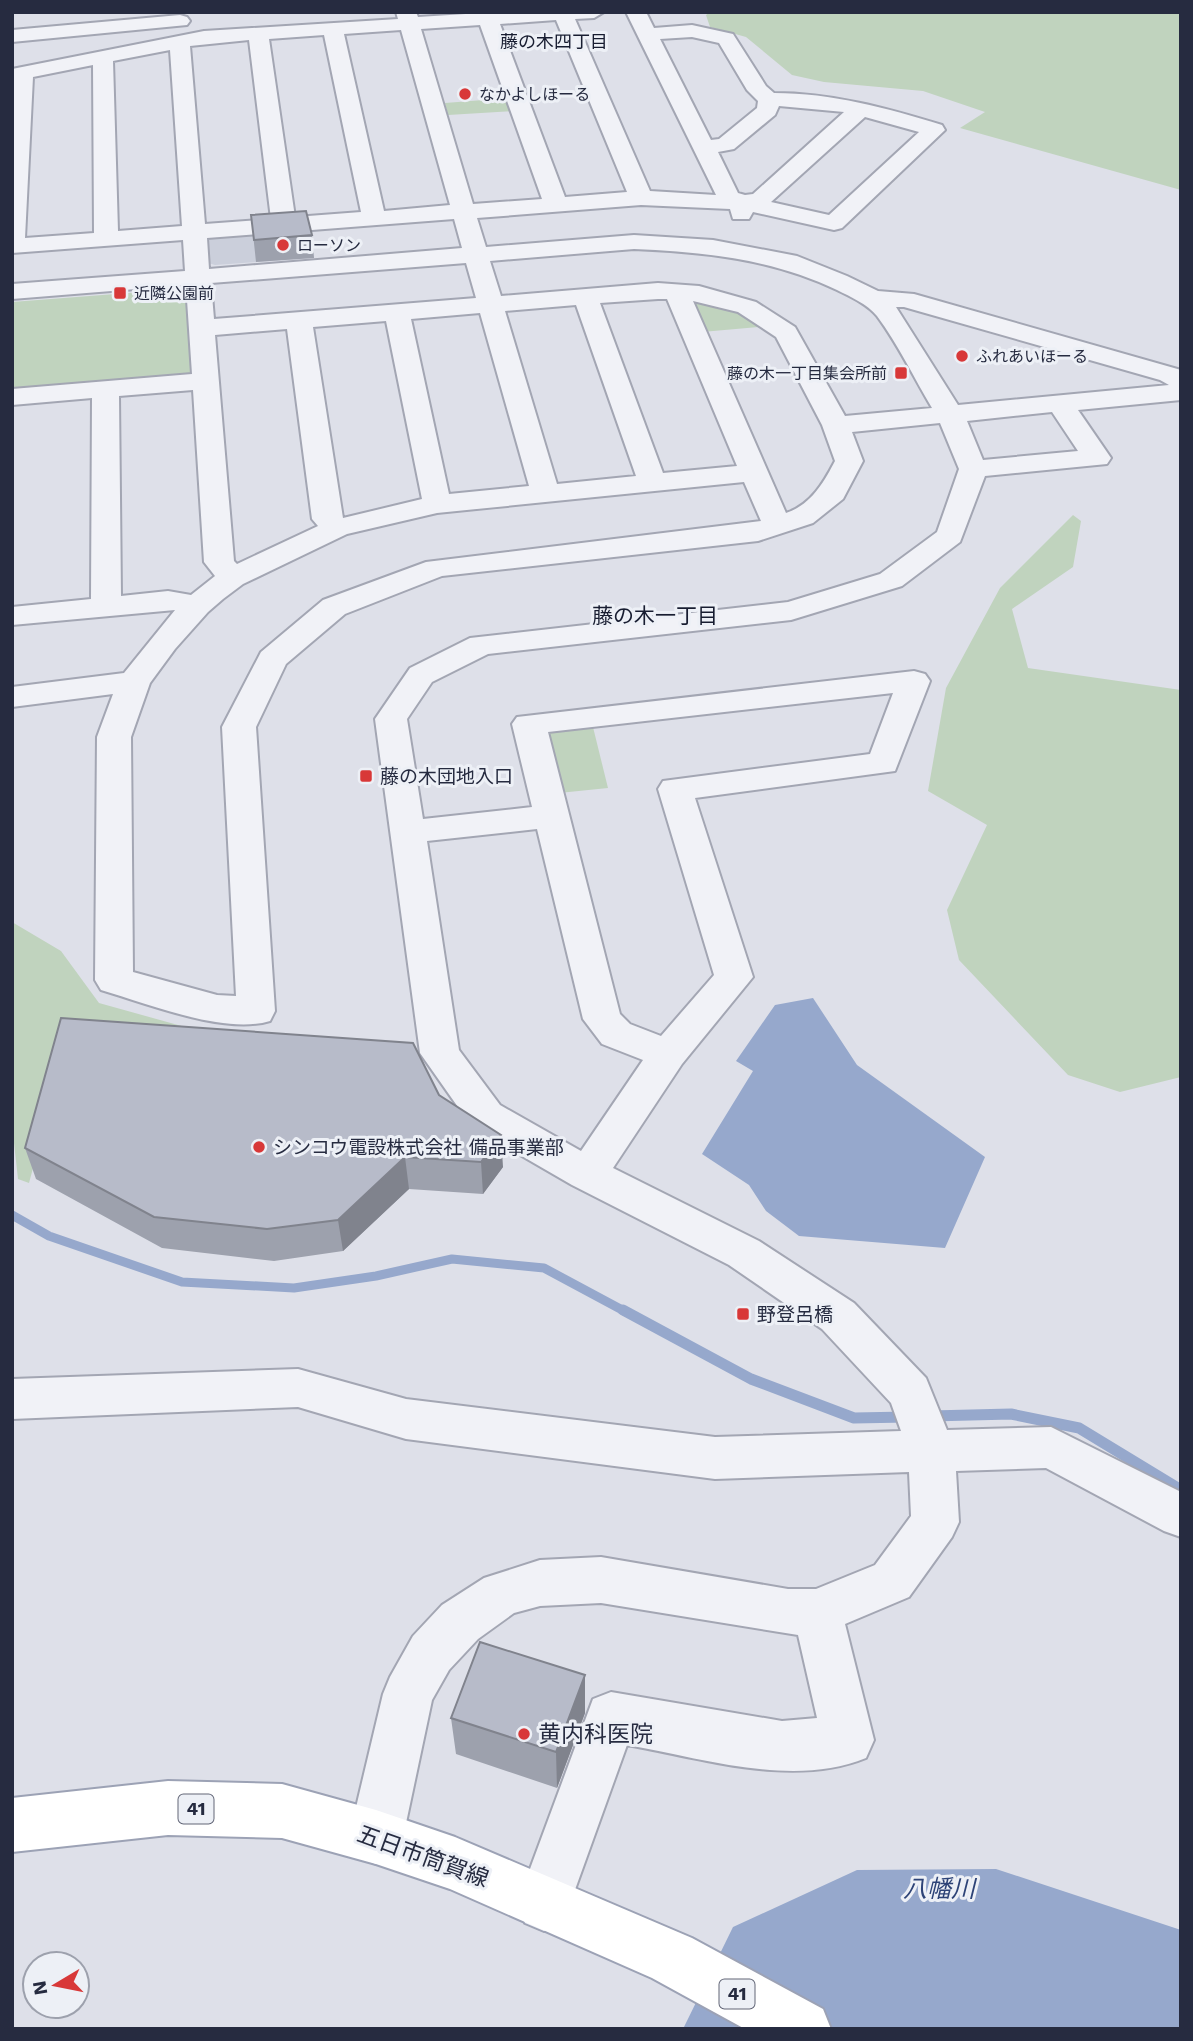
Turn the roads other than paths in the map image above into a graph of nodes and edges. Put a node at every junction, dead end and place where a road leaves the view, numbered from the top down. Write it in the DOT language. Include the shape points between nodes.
graph roads {
  1 [pos="594,12"];
  2 [pos="636,12"];
  3 [pos="563,14"];
  4 [pos="231,15"];
  5 [pos="408,18"];
  6 [pos="488,19"];
  7 [pos="333,29"];
  8 [pos="258,34"];
  9 [pos="648,34"];
  10 [pos="12,36"];
  11 [pos="180,43"];
  12 [pos="103,59"];
  13 [pos="17,75"];
  14 [pos="769,100"];
  15 [pos="861,109"];
  16 [pos="705,148"];
  17 [pos="641,198"];
  18 [pos="556,204"];
  19 [pos="743,204"];
  20 [pos="465,211"];
  21 [pos="374,218"];
  22 [pos="284,225"];
  23 [pos="194,232"];
  24 [pos="106,239"];
  25 [pos="13,246"];
  26 [pos="756,251"];
  27 [pos="476,255"];
  28 [pos="198,277"];
  29 [pos="12,292"];
  30 [pos="677,293"];
  31 [pos="585,296"];
  32 [pos="875,299"];
  33 [pos="491,303"];
  34 [pos="397,312"];
  35 [pos="299,320"];
  36 [pos="202,328"];
  37 [pos="205,381"];
  38 [pos="1181,381"];
  39 [pos="105,390"];
  40 [pos="1181,392"];
  41 [pos="12,397"];
  42 [pos="1060,404"];
  43 [pos="950,414"];
  44 [pos="836,425"];
  45 [pos="973,469"];
  46 [pos="753,473"];
  47 [pos="652,482"];
  48 [pos="545,492"];
  49 [pos="437,504"];
  50 [pos="778,525"];
  51 [pos="337,528"];
  52 [pos="232,578"];
  53 [pos="197,605"];
  54 [pos="106,607"];
  55 [pos="12,616"];
  56 [pos="134,682"];
  57 [pos="12,697"];
  58 [pos="551,816"];
  59 [pos="407,832"];
  60 [pos="668,1055"];
  61 [pos="587,1174"];
  62 [pos="12,1399"];
  63 [pos="922,1426"];
  64 [pos="1181,1516"];
  65 [pos="817,1612"];
  66 [pos="12,1825"];
  67 [pos="376,1837"];
  68 [pos="544,1904"];
  69 [pos="803,2029"];
  1 -- 3 [label="street"];
  2 -- 9 [label="street"];
  3 -- 6 [label="street"];
  3 -- 17 [label="street"];
  4 -- 10 [label="street"];
  5 -- 6 [label="street"];
  5 -- 7 [label="street"];
  5 -- 20 [label="street"];
  6 -- 18 [label="street"];
  7 -- 8 [label="street"];
  7 -- 21 [label="street"];
  8 -- 11 [label="street"];
  8 -- 22 [label="street"];
  9 -- 14 [label="street" via="692,31 726,38"];
  9 -- 16 [label="street"];
  11 -- 12 [label="street"];
  11 -- 23 [label="street"];
  12 -- 13 [label="street"];
  12 -- 24 [label="street"];
  13 -- 25 [label="street"];
  14 -- 15 [label="street"];
  14 -- 16 [label="street" via="767,110 726,144"];
  15 -- 19 [label="street" via="761,199"];
  15 -- 19 [label="street" via="934,130 834,223"];
  16 -- 19 [label="street" via="729,197"];
  17 -- 18 [label="street"];
  17 -- 19 [label="street"];
  18 -- 20 [label="street"];
  19 -- 26 [label="street" via="740,214"];
  20 -- 21 [label="street"];
  20 -- 27 [label="street"];
  21 -- 22 [label="street"];
  22 -- 23 [label="street"];
  23 -- 24 [label="street"];
  23 -- 28 [label="street"];
  24 -- 25 [label="street"];
  26 -- 27 [label="street" via="634,242"];
  26 -- 32 [label="street" via="810,268"];
  27 -- 28 [label="street"];
  27 -- 33 [label="street"];
  28 -- 29 [label="street"];
  28 -- 36 [label="street"];
  30 -- 31 [label="street"];
  30 -- 44 [label="street" via="747,307 786,332"];
  30 -- 46 [label="street"];
  31 -- 33 [label="street"];
  31 -- 47 [label="street"];
  32 -- 38 [label="street" via="905,299"];
  32 -- 43 [label="street"];
  33 -- 34 [label="street"];
  33 -- 48 [label="street"];
  34 -- 35 [label="street"];
  34 -- 49 [label="street"];
  35 -- 36 [label="street"];
  35 -- 51 [label="street" via="327,519"];
  36 -- 37 [label="street"];
  37 -- 39 [label="street"];
  37 -- 52 [label="street" via="219,562"];
  39 -- 41 [label="street"];
  39 -- 54 [label="street"];
  40 -- 42 [label="street"];
  42 -- 43 [label="street"];
  42 -- 45 [label="street" via="1097,458"];
  43 -- 44 [label="street"];
  43 -- 45 [label="street"];
  44 -- 50 [label="street" via="849,461 834,493 803,517"];
  45 -- 59 [label="street" via="950,536 891,580 791,611 481,645 421,675 391,719"];
  46 -- 47 [label="street"];
  46 -- 50 [label="street"];
  47 -- 48 [label="street"];
  48 -- 49 [label="street"];
  49 -- 51 [label="street"];
  50 -- 56 [label="street" via="758,532 437,568 334,607 272,659 239,727 256,1011 217,1009 114,980 114,737"];
  51 -- 52 [label="street"];
  52 -- 53 [label="street"];
  53 -- 54 [label="street" via="168,600"];
  53 -- 56 [label="street"];
  54 -- 55 [label="street"];
  56 -- 57 [label="street"];
  58 -- 59 [label="street"];
  58 -- 60 [label="street" via="602,1019 616,1034"];
  58 -- 60 [label="street" via="529,724 914,681 883,763 676,789 734,977"];
  59 -- 61 [label="street" via="440,1053 486,1116"];
  60 -- 61 [label="street"];
  61 -- 63 [label="street" via="744,1253 838,1316"];
  62 -- 63 [label="street" via="298,1388 407,1419 715,1458"];
  63 -- 64 [label="street" via="1051,1447"];
  63 -- 65 [label="street" via="935,1522 892,1580"];
  65 -- 67 [label="street" via="788,1612 601,1580 540,1583 500,1594 460,1622 431,1653 408,1694"];
  65 -- 68 [label="street" via="848,1740 782,1747 611,1717"];
  66 -- 67 [label="main road, 五日市筒賀線 / 41" via="168,1808 282,1811"];
  67 -- 68 [label="main road, 五日市筒賀線 / 41" via="455,1864"];
  68 -- 69 [label="main road, 五日市筒賀線 / 41" via="672,1958"];
}
